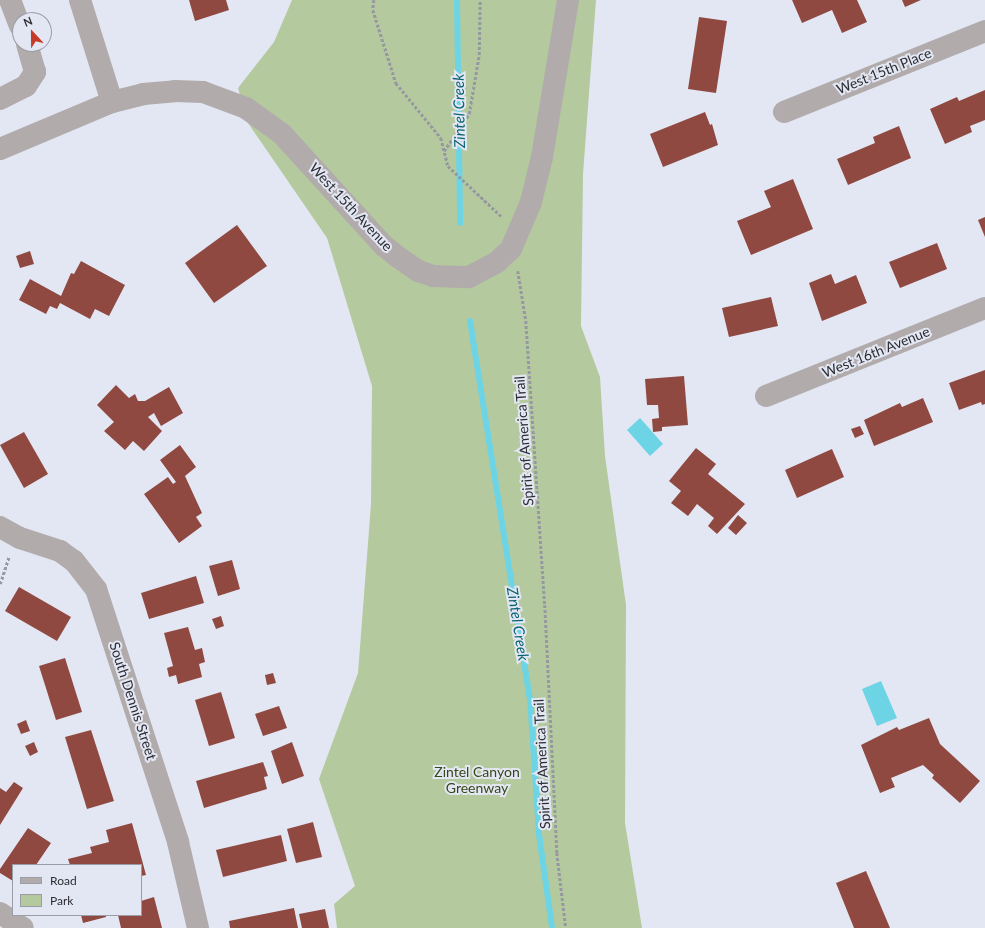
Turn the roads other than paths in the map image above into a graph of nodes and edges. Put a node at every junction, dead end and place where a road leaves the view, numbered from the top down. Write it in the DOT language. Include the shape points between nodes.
graph roads {
  1 [pos="10,0"];
  2 [pos="80,0"];
  3 [pos="568,0"];
  4 [pos="15,12"];
  5 [pos="985,30"];
  6 [pos="29,52"];
  7 [pos="0,99"];
  8 [pos="112,102"];
  9 [pos="784,112"];
  10 [pos="0,149"];
  11 [pos="985,308"];
  12 [pos="766,396"];
  13 [pos="8,532"];
  14 [pos="0,913"];
  15 [pos="22,928"];
  16 [pos="198,928"];
  1 -- 4 [label="street"];
  2 -- 8 [label="street"];
  3 -- 8 [label="street, West 15th Avenue" via="542,157 531,202 514,244 497,262 469,277 433,276 418,271 384,246 282,134 246,108 203,92 143,94"];
  5 -- 9 [label="street, West 15th Place"];
  6 -- 7 [label="street" via="35,72 26,86"];
  8 -- 10 [label="street, West 15th Avenue"];
  11 -- 12 [label="street, West 16th Avenue"];
  13 -- 16 [label="street, South Dennis Street" via="60,551 74,561 96,589 174,828"];
  14 -- 15 [label="street"];
}
